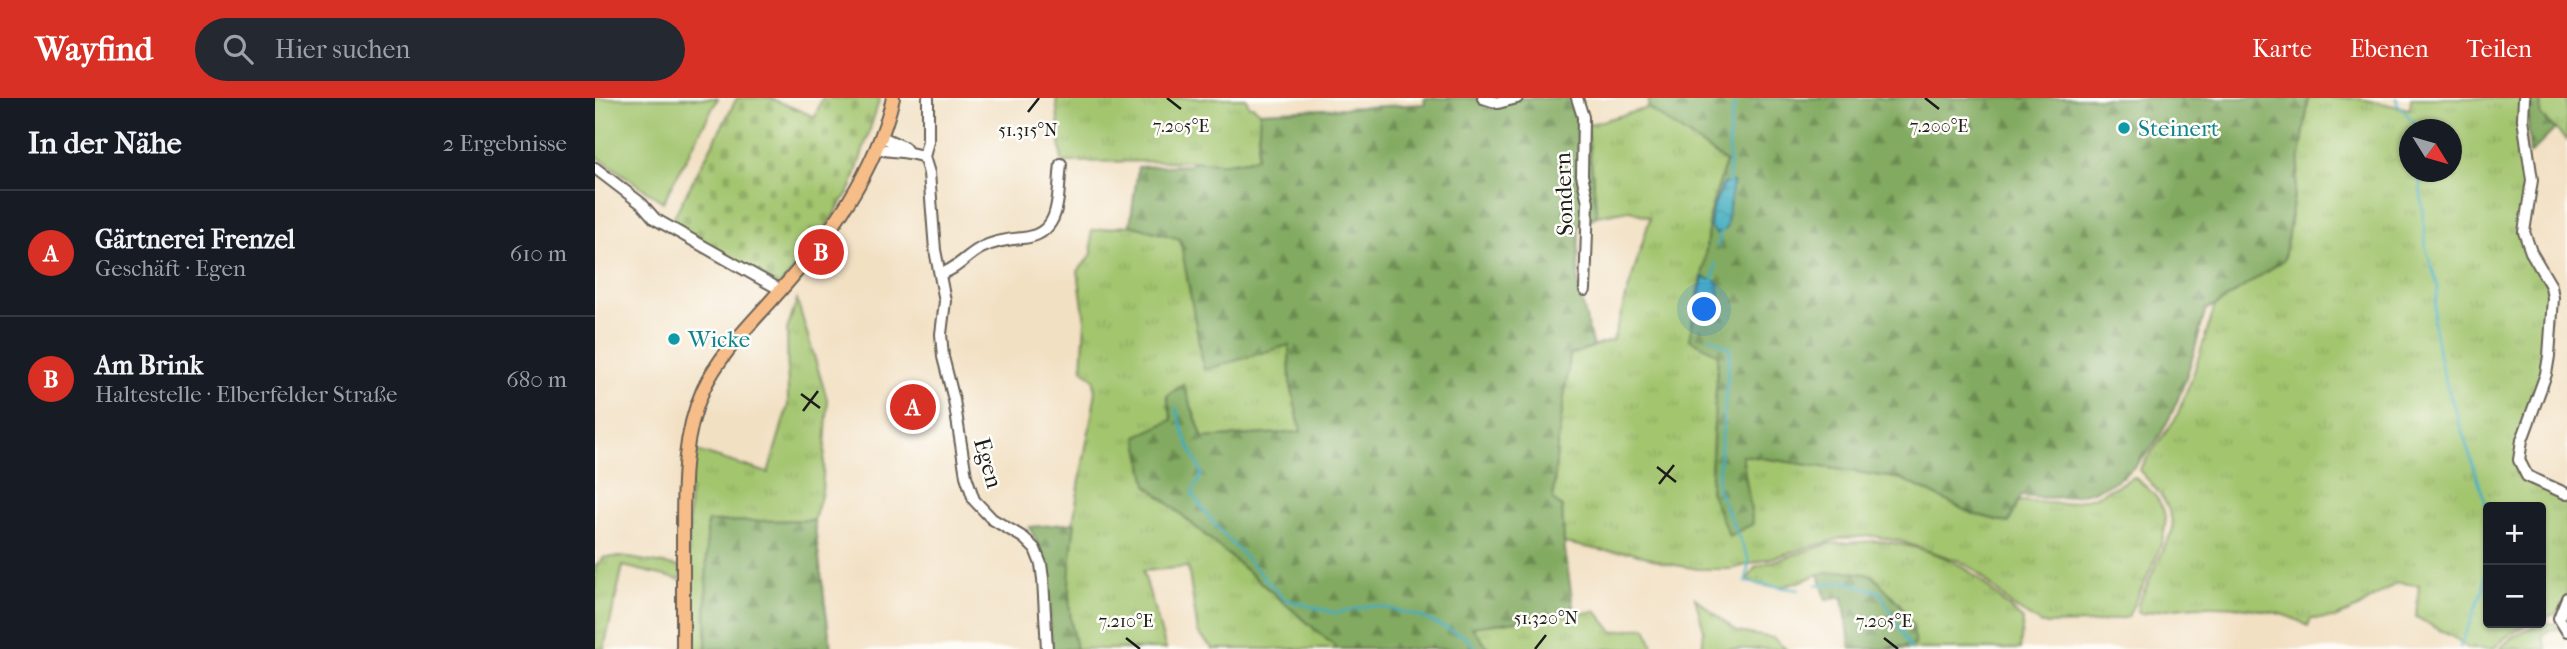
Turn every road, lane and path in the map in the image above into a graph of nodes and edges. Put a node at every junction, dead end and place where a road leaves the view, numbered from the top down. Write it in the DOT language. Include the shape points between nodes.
graph roads {
  1 [pos="893,98"];
  2 [pos="928,98"];
  3 [pos="1483,98"];
  4 [pos="1517,98"];
  5 [pos="1577,98"];
  6 [pos="2524,98"];
  7 [pos="880,143"];
  8 [pos="924,157"];
  9 [pos="1061,164"];
  10 [pos="595,168"];
  11 [pos="940,274"];
  12 [pos="781,290"];
  13 [pos="1585,290"];
  14 [pos="2567,494"];
  15 [pos="2567,598"];
  16 [pos="2567,631"];
  17 [pos="683,649"];
  18 [pos="1047,649"];
  1 -- 7 [label="main road"];
  2 -- 8 [label="street, Egen"];
  3 -- 4 [label="street" via="1498,103"];
  5 -- 13 [label="street, Sondern" via="1583,117 1582,175 1588,202"];
  6 -- 14 [label="street" via="2532,180 2524,232 2551,286 2553,315 2546,374 2519,460 2527,476"];
  7 -- 8 [label="street"];
  7 -- 12 [label="main road" via="833,226"];
  8 -- 11 [label="street, Egen"];
  9 -- 11 [label="street" via="1057,208 1046,230 980,248"];
  10 -- 12 [label="street" via="655,219"];
  11 -- 18 [label="street, Egen" via="945,301 943,357 966,476 974,499 992,519 1035,549 1041,564"];
  12 -- 17 [label="main road" via="719,362 692,421 683,475"];
  15 -- 16 [label="street" via="2559,618"];
}
